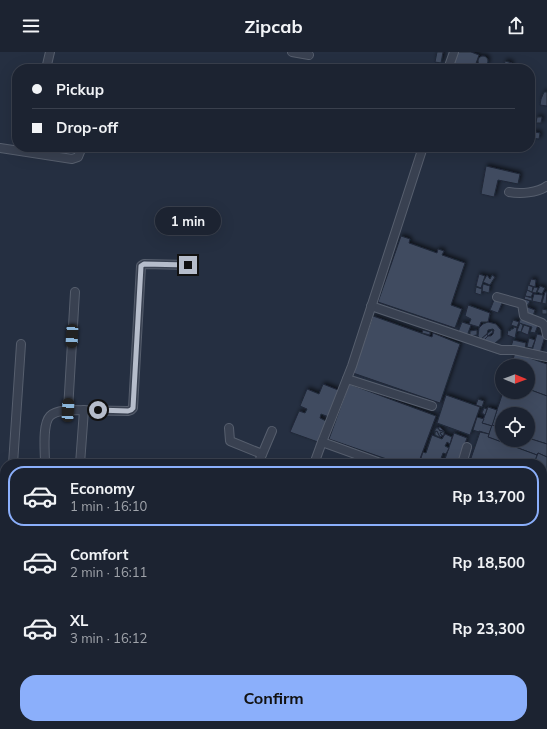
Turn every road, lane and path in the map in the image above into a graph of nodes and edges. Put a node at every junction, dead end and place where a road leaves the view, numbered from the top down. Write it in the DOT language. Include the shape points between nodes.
graph roads {
  1 [pos="50,52"];
  2 [pos="292,52"];
  3 [pos="454,52"];
  4 [pos="309,55"];
  5 [pos="47,64"];
  6 [pos="450,64"];
  7 [pos="0,148"];
  8 [pos="12,149"];
  9 [pos="38,152"];
  10 [pos="80,152"];
  11 [pos="421,152"];
  12 [pos="547,186"];
  13 [pos="509,192"];
  14 [pos="188,265"];
  15 [pos="75,292"];
  16 [pos="497,297"];
  17 [pos="371,306"];
  18 [pos="547,335"];
  19 [pos="20,344"];
  20 [pos="547,357"];
  21 [pos="347,379"];
  22 [pos="432,406"];
  23 [pos="68,410"];
  24 [pos="84,410"];
  25 [pos="229,428"];
  26 [pos="272,431"];
  27 [pos="322,442"];
  28 [pos="467,447"];
  29 [pos="262,454"];
  30 [pos="13,459"];
  31 [pos="45,459"];
  32 [pos="80,459"];
  33 [pos="260,459"];
  34 [pos="316,459"];
  35 [pos="369,459"];
  36 [pos="463,459"];
  1 -- 5 [label="street"];
  2 -- 4 [label="street"];
  3 -- 6 [label="street"];
  7 -- 8 [label="street"];
  9 -- 10 [label="street" via="72,159 78,158"];
  11 -- 17 [label="street"];
  12 -- 13 [label="street" via="518,194"];
  14 -- 24 [label="street" via="141,266 133,408 128,411"];
  15 -- 23 [label="street"];
  16 -- 18 [label="street" via="522,304 524,316 542,323"];
  17 -- 20 [label="street" via="501,350"];
  17 -- 21 [label="street"];
  19 -- 30 [label="street"];
  21 -- 22 [label="street"];
  21 -- 27 [label="street"];
  23 -- 24 [label="street"];
  23 -- 31 [label="street" via="51,415 46,423"];
  24 -- 32 [label="street"];
  25 -- 29 [label="street" via="230,441"];
  26 -- 29 [label="street"];
  27 -- 34 [label="street"];
  27 -- 35 [label="street"];
  28 -- 36 [label="street"];
  29 -- 33 [label="street"];
}
